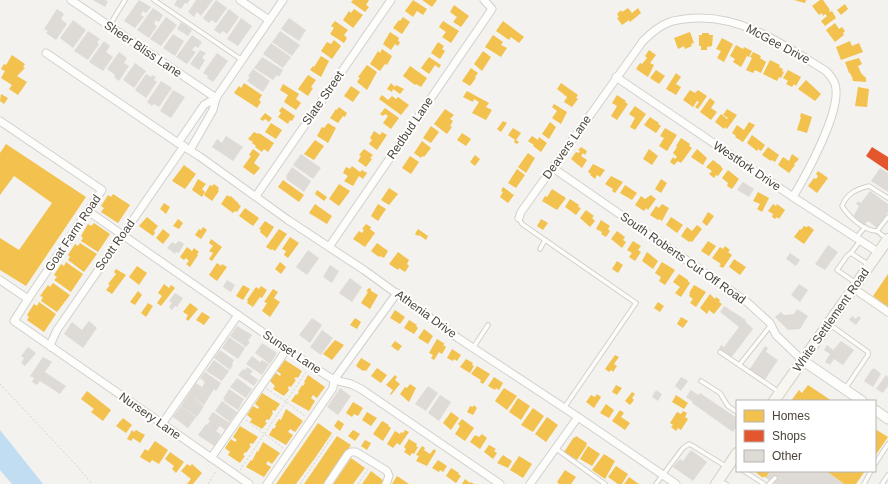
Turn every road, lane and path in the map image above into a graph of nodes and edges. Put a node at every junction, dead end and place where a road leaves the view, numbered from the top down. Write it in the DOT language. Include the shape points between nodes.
graph roads {
  1 [pos="71,0"];
  2 [pos="125,0"];
  3 [pos="154,0"];
  4 [pos="240,0"];
  5 [pos="283,0"];
  6 [pos="391,0"];
  7 [pos="484,0"];
  8 [pos="269,20"];
  9 [pos="109,26"];
  10 [pos="46,53"];
  11 [pos="242,60"];
  12 [pos="616,77"];
  13 [pos="216,98"];
  14 [pos="0,121"];
  15 [pos="184,147"];
  16 [pos="553,168"];
  17 [pos="256,196"];
  18 [pos="793,197"];
  19 [pos="888,198"];
  20 [pos="88,211"];
  21 [pos="888,217"];
  22 [pos="519,218"];
  23 [pos="865,227"];
  24 [pos="877,231"];
  25 [pos="123,235"];
  26 [pos="858,239"];
  27 [pos="888,239"];
  28 [pos="546,240"];
  29 [pos="329,247"];
  30 [pos="540,249"];
  31 [pos="878,252"];
  32 [pos="851,253"];
  33 [pos="869,265"];
  34 [pos="0,280"];
  35 [pos="854,285"];
  36 [pos="397,292"];
  37 [pos="28,299"];
  38 [pos="888,312"];
  39 [pos="238,315"];
  40 [pos="828,324"];
  41 [pos="488,325"];
  42 [pos="771,325"];
  43 [pos="51,346"];
  44 [pos="473,348"];
  45 [pos="287,349"];
  46 [pos="720,352"];
  47 [pos="802,360"];
  48 [pos="740,364"];
  49 [pos="310,365"];
  50 [pos="334,380"];
  51 [pos="701,381"];
  52 [pos="0,384"];
  53 [pos="261,385"];
  54 [pos="845,389"];
  55 [pos="777,397"];
  56 [pos="861,400"];
  57 [pos="287,402"];
  58 [pos="564,408"];
  59 [pos="736,411"];
  60 [pos="876,411"];
  61 [pos="240,416"];
  62 [pos="578,417"];
  63 [pos="888,419"];
  64 [pos="310,420"];
  65 [pos="162,424"];
  66 [pos="264,434"];
  67 [pos="334,434"];
  68 [pos="888,444"];
  69 [pos="555,448"];
  70 [pos="289,452"];
  71 [pos="211,458"];
  72 [pos="373,462"];
  73 [pos="733,462"];
  74 [pos="876,462"];
  75 [pos="220,464"];
  76 [pos="746,472"];
  77 [pos="870,472"];
  78 [pos="662,474"];
  79 [pos="236,475"];
  80 [pos="888,475"];
  81 [pos="775,478"];
  82 [pos="720,483"];
  83 [pos="92,484"];
  84 [pos="208,484"];
  85 [pos="249,484"];
  86 [pos="267,484"];
  87 [pos="300,484"];
  88 [pos="328,484"];
  89 [pos="358,484"];
  90 [pos="386,484"];
  91 [pos="500,484"];
  92 [pos="530,484"];
  93 [pos="605,484"];
  94 [pos="656,484"];
  95 [pos="676,484"];
  96 [pos="764,484"];
  97 [pos="769,484"];
  98 [pos="864,484"];
  99 [pos="882,484"];
  1 -- 9 [label="street, Sheer Bliss Lane"];
  2 -- 9 [label="lane"];
  3 -- 11 [label="lane"];
  4 -- 8 [label="street"];
  5 -- 8 [label="street, Scott Road"];
  6 -- 17 [label="street, Slate Street"];
  7 -- 29 [label="street, Redbud Lane" via="492,9"];
  8 -- 11 [label="street, Scott Road"];
  9 -- 13 [label="street, Sheer Bliss Lane"];
  10 -- 15 [label="street, Athenia Drive"];
  11 -- 13 [label="street, Scott Road"];
  12 -- 16 [label="street, Deavers Lane"];
  12 -- 18 [label="street, Westfork Drive"];
  12 -- 18 [label="street, McGee Drive" via="652,32 678,19 708,18 726,20 751,28 826,71 835,85 835,101 821,143"];
  13 -- 15 [label="street, Scott Road" via="213,110"];
  13 -- 15 [label="street, Scott Road" via="204,105"];
  14 -- 20 [label="street, Goat Farm Road" via="102,190"];
  15 -- 17 [label="street, Athenia Drive"];
  15 -- 25 [label="street, Scott Road"];
  16 -- 22 [label="street, Deavers Lane"];
  16 -- 42 [label="street, South Roberts Cut Off Road" via="735,293"];
  17 -- 29 [label="street, Athenia Drive"];
  18 -- 26 [label="street, Westfork Drive"];
  19 -- 23 [label="lane" via="869,186 849,194 842,206"];
  20 -- 25 [label="street, Sunset Lane"];
  20 -- 37 [label="street, Goat Farm Road"];
  21 -- 24 [label="lane"];
  22 -- 28 [label="lane" via="522,224"];
  23 -- 24 [label="lane"];
  23 -- 26 [label="lane"];
  24 -- 27 [label="lane"];
  25 -- 39 [label="street, Sunset Lane"];
  25 -- 43 [label="street, Scott Road" via="57,330"];
  26 -- 31 [label="street, Westfork Drive"];
  26 -- 32 [label="lane"];
  27 -- 31 [label="main road, White Settlement Road"];
  28 -- 30 [label="lane"];
  28 -- 58 [label="lane" via="636,303"];
  29 -- 36 [label="street, Athenia Drive"];
  31 -- 33 [label="main road, White Settlement Road"];
  32 -- 33 [label="lane"];
  32 -- 35 [label="lane" via="837,270"];
  33 -- 35 [label="main road, White Settlement Road"];
  34 -- 37 [label="street"];
  35 -- 38 [label="street"];
  35 -- 40 [label="main road, White Settlement Road"];
  36 -- 44 [label="street, Athenia Drive"];
  36 -- 50 [label="street"];
  37 -- 43 [label="street, Goat Farm Road" via="14,321"];
  39 -- 45 [label="street, Sunset Lane"];
  39 -- 65 [label="street"];
  40 -- 47 [label="main road, White Settlement Road"];
  40 -- 54 [label="lane" via="868,352"];
  41 -- 44 [label="lane"];
  42 -- 47 [label="street, South Roberts Cut Off Road" via="776,335"];
  42 -- 48 [label="lane"];
  43 -- 65 [label="street, Nursery Lane"];
  44 -- 58 [label="street, Athenia Drive"];
  45 -- 49 [label="street, Sunset Lane"];
  45 -- 53 [label="street"];
  46 -- 48 [label="lane"];
  47 -- 54 [label="street"];
  47 -- 55 [label="main road, White Settlement Road"];
  48 -- 55 [label="lane"];
  49 -- 50 [label="street, Sunset Lane"];
  49 -- 57 [label="path"];
  50 -- 64 [label="street" via="333,388"];
  50 -- 91 [label="street, Sunset Lane" via="361,389"];
  51 -- 59 [label="lane" via="720,393 728,406"];
  52 -- 83 [label="path"];
  53 -- 57 [label="path"];
  53 -- 61 [label="street"];
  54 -- 56 [label="street"];
  57 -- 64 [label="path"];
  57 -- 66 [label="path"];
  58 -- 62 [label="street, Athenia Drive"];
  60 -- 63 [label="street"];
  61 -- 66 [label="path"];
  61 -- 71 [label="street"];
  62 -- 69 [label="street"];
  62 -- 78 [label="street, Athenia Drive"];
  64 -- 70 [label="street"];
  65 -- 71 [label="street, Nursery Lane"];
  66 -- 70 [label="path"];
  66 -- 79 [label="path"];
  67 -- 87 [label="path"];
  68 -- 74 [label="lane"];
  69 -- 92 [label="street"];
  69 -- 93 [label="lane"];
  70 -- 86 [label="street"];
  71 -- 75 [label="street, Nursery Lane"];
  72 -- 88 [label="street" via="362,454 351,452"];
  72 -- 89 [label="path"];
  72 -- 90 [label="street" via="387,472 389,476"];
  73 -- 78 [label="lane" via="689,444"];
  73 -- 82 [label="main road"];
  75 -- 79 [label="street, Nursery Lane"];
  75 -- 84 [label="path"];
  76 -- 96 [label="lane"];
  77 -- 98 [label="lane"];
  78 -- 94 [label="lane"];
  78 -- 95 [label="street, Athenia Drive"];
  79 -- 85 [label="street, Nursery Lane"];
  80 -- 99 [label="lane"];
  81 -- 97 [label="lane"];
}
